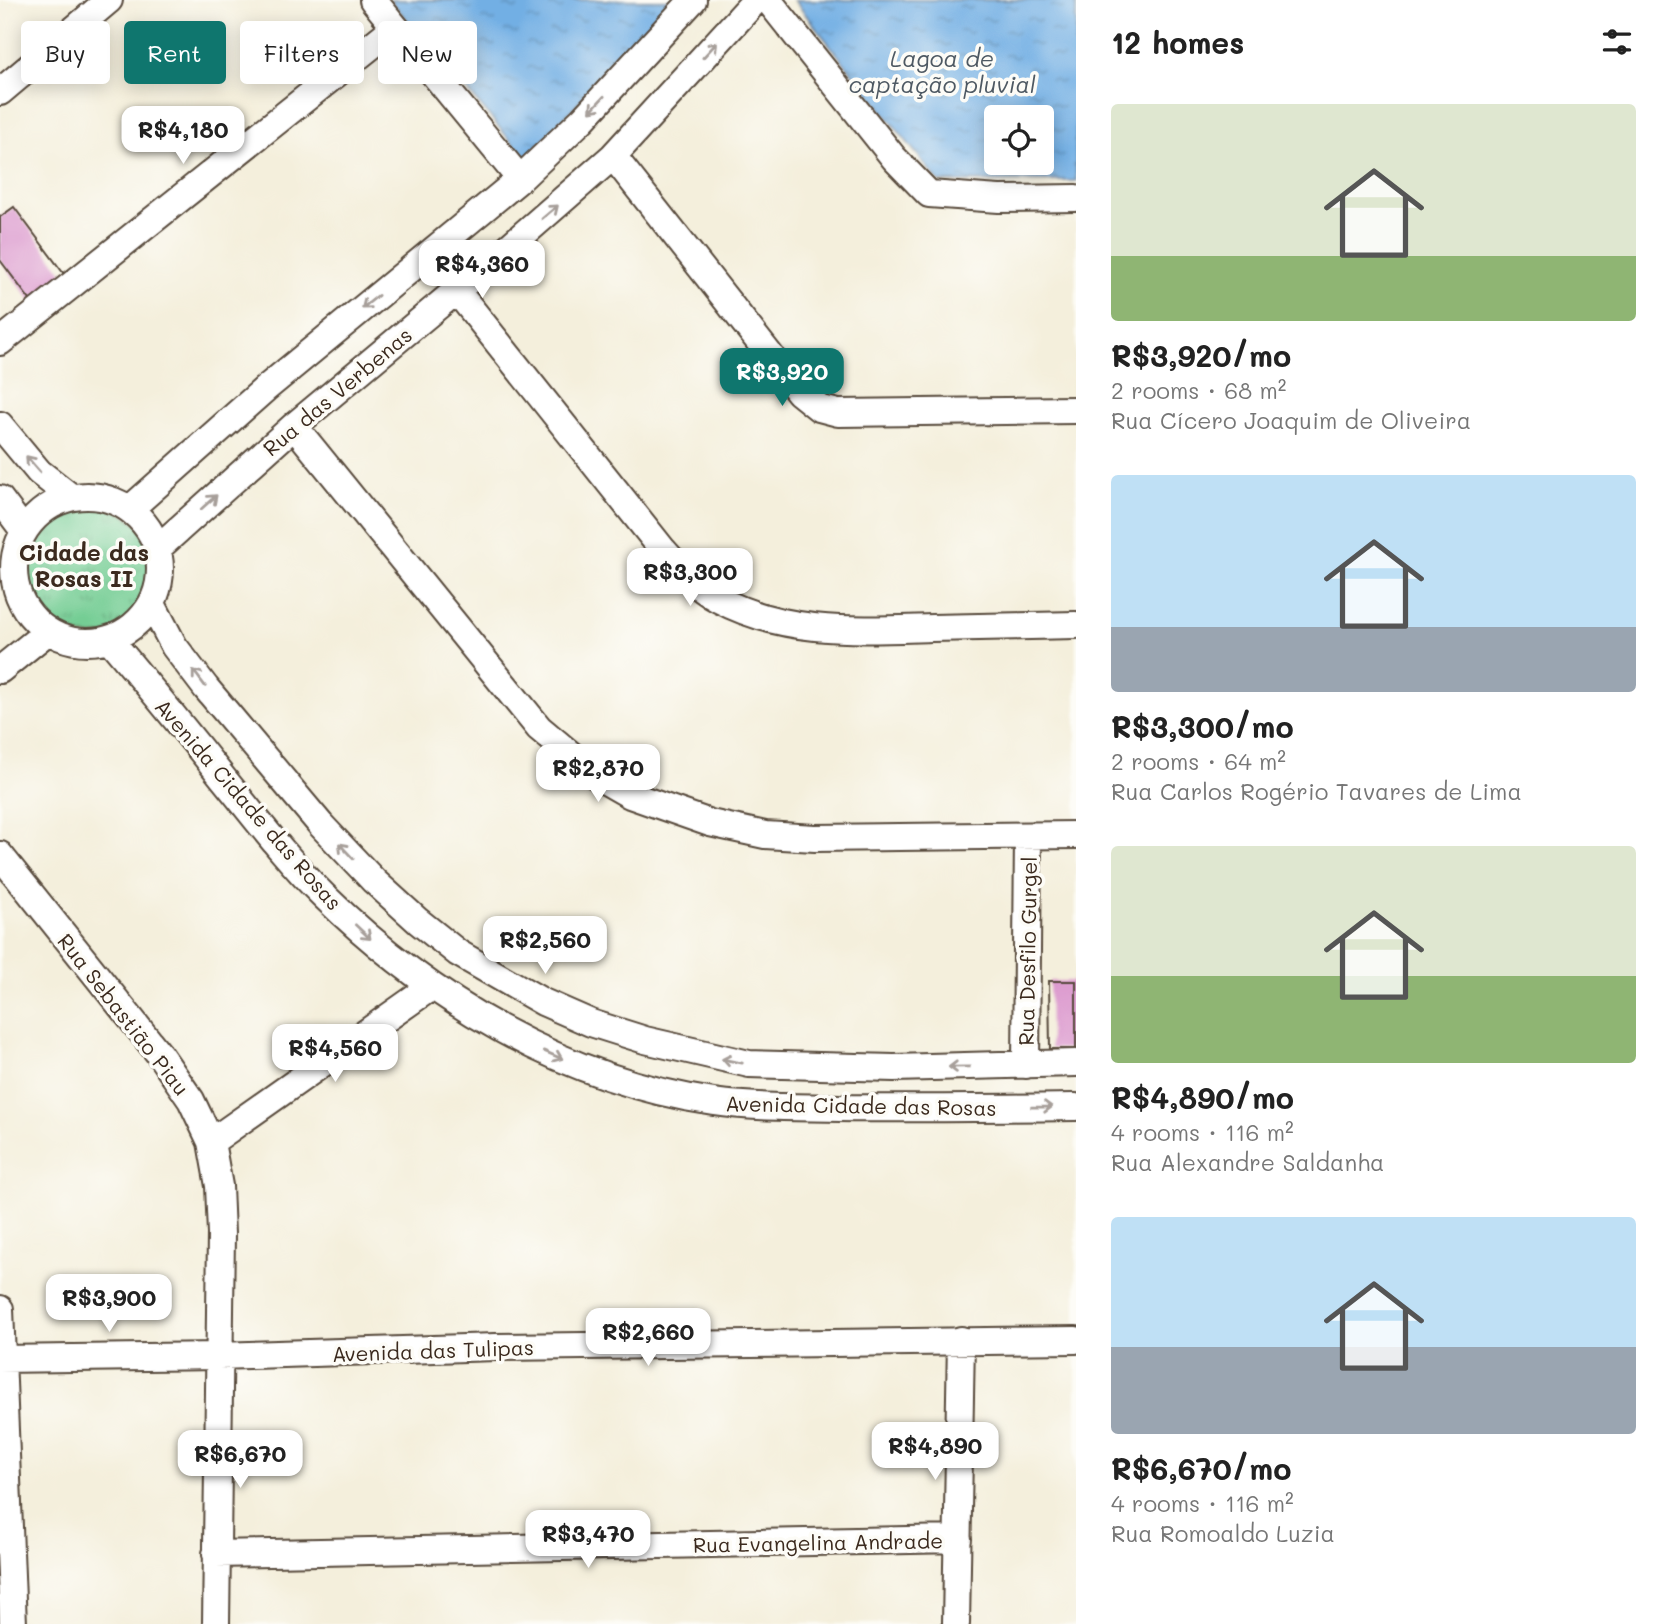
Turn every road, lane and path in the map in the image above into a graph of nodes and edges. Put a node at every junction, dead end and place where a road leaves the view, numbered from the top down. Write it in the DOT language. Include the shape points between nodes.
graph roads {
  1 [pos="109,0"];
  2 [pos="373,0"];
  3 [pos="693,0"];
  4 [pos="756,0"];
  5 [pos="768,0"];
  6 [pos="390,21"];
  7 [pos="378,41"];
  8 [pos="442,84"];
  9 [pos="0,92"];
  10 [pos="613,156"];
  11 [pos="520,179"];
  12 [pos="1076,198"];
  13 [pos="456,290"];
  14 [pos="0,342"];
  15 [pos="1076,410"];
  16 [pos="0,425"];
  17 [pos="294,426"];
  18 [pos="71,497"];
  19 [pos="0,499"];
  20 [pos="130,509"];
  21 [pos="24,531"];
  22 [pos="158,548"];
  23 [pos="152,604"];
  24 [pos="9,605"];
  25 [pos="1076,625"];
  26 [pos="47,632"];
  27 [pos="110,640"];
  28 [pos="0,670"];
  29 [pos="1076,835"];
  30 [pos="1028,836"];
  31 [pos="0,855"];
  32 [pos="431,987"];
  33 [pos="1076,1063"];
  34 [pos="1026,1065"];
  35 [pos="1076,1107"];
  36 [pos="211,1142"];
  37 [pos="0,1309"];
  38 [pos="961,1340"];
  39 [pos="1076,1340"];
  40 [pos="219,1356"];
  41 [pos="2,1359"];
  42 [pos="958,1539"];
  43 [pos="216,1554"];
  44 [pos="13,1624"];
  45 [pos="216,1624"];
  46 [pos="956,1624"];
  1 -- 9 [label="street"];
  2 -- 6 [label="street"];
  3 -- 11 [label="street, one-way" via="583,119"];
  10 -- 4 [label="street, Rua das Verbenas, one-way"];
  5 -- 12 [label="street" via="894,158 929,194"];
  7 -- 14 [label="street"];
  8 -- 11 [label="street"];
  13 -- 10 [label="street, Rua das Verbenas, one-way"];
  10 -- 15 [label="street" via="799,392 819,408 862,414"];
  11 -- 20 [label="street, one-way" via="265,388"];
  13 -- 17 [label="street, Rua das Verbenas"];
  13 -- 25 [label="street" via="663,550 716,598 777,622 818,629"];
  18 -- 16 [label="street, one-way" via="39,472"];
  22 -- 17 [label="street, Rua das Verbenas, one-way"];
  17 -- 30 [label="street" via="539,729 595,775 630,795 710,823 765,835"];
  18 -- 20 [label="street" via="112,499"];
  18 -- 21 [label="street" via="53,504"];
  19 -- 21 [label="street"];
  20 -- 22 [label="street" via="147,526"];
  21 -- 24 [label="street" via="16,552"];
  22 -- 23 [label="street" via="159,586"];
  23 -- 27 [label="street" via="135,626"];
  34 -- 23 [label="street, Avenida Cidade das Rosas, one-way" via="749,1064 645,1040 543,1002 458,953 374,881 206,688 174,646"];
  24 -- 26 [label="street"];
  26 -- 27 [label="street" via="88,643"];
  26 -- 28 [label="street"];
  27 -- 32 [label="street, Avenida Cidade das Rosas, one-way" via="322,894"];
  29 -- 30 [label="street"];
  30 -- 34 [label="street, Rua Desfilo Gurgel"];
  31 -- 36 [label="street, Rua Sebastião Piau" via="160,1055 191,1100"];
  32 -- 35 [label="street, Avenida Cidade das Rosas, one-way" via="548,1054 640,1085 714,1102 793,1107"];
  32 -- 36 [label="street"];
  33 -- 34 [label="street, Avenida Cidade das Rosas"];
  36 -- 40 [label="street, Rua Sebastião Piau" via="220,1198"];
  37 -- 41 [label="street"];
  38 -- 39 [label="street, Avenida das Tulipas"];
  38 -- 40 [label="street, Avenida das Tulipas"];
  38 -- 42 [label="street"];
  40 -- 41 [label="street, Avenida das Tulipas"];
  40 -- 43 [label="street, Rua Sebastião Piau"];
  41 -- 44 [label="street"];
  42 -- 43 [label="street, Rua Evangelina Andrade"];
  42 -- 46 [label="street"];
  43 -- 45 [label="street, Rua Sebastião Piau"];
}
